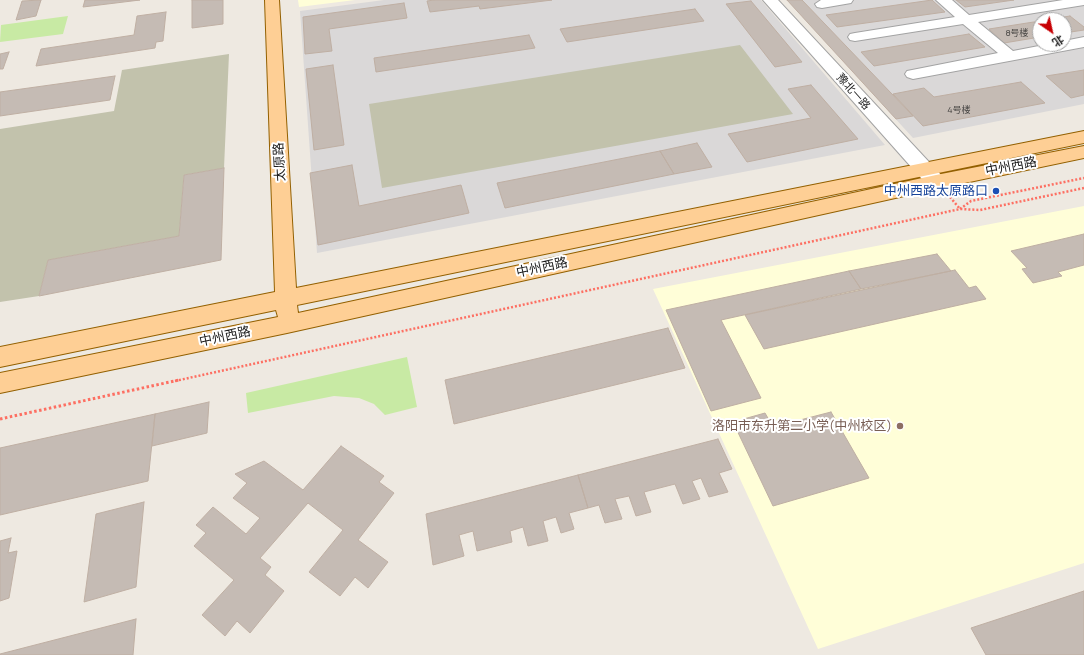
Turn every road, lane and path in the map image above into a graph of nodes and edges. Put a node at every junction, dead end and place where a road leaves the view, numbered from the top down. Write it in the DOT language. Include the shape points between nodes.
graph roads {
  1 [pos="272,0"];
  2 [pos="770,0"];
  3 [pos="846,0"];
  4 [pos="943,0"];
  5 [pos="1084,1"];
  6 [pos="1063,2"];
  7 [pos="822,4"];
  8 [pos="1084,17"];
  9 [pos="966,19"];
  10 [pos="855,37"];
  11 [pos="1084,42"];
  12 [pos="1010,56"];
  13 [pos="913,74"];
  14 [pos="1084,137"];
  15 [pos="1084,152"];
  16 [pos="930,176"];
  17 [pos="1084,178"];
  18 [pos="1084,188"];
  19 [pos="960,209"];
  20 [pos="286,299"];
  21 [pos="287,324"];
  22 [pos="0,357"];
  23 [pos="0,383"];
  24 [pos="0,419"];
  1 -- 20 [label="main road, 太原路"];
  2 -- 16 [label="street, 豫北一路"];
  3 -- 7 [label="street"];
  4 -- 9 [label="street"];
  5 -- 6 [label="street"];
  6 -- 8 [label="street"];
  6 -- 9 [label="street"];
  9 -- 10 [label="street"];
  9 -- 12 [label="street"];
  11 -- 12 [label="street"];
  12 -- 13 [label="street"];
  14 -- 16 [label="main road, 中州西路"];
  15 -- 16 [label="main road, 中州西路"];
  16 -- 20 [label="main road, 中州西路"];
  16 -- 21 [label="main road, 中州西路"];
  17 -- 19 [label="path" via="971,201"];
  18 -- 19 [label="path" via="980,210"];
  19 -- 24 [label="path"];
  20 -- 21 [label="main road, 太原路"];
  20 -- 22 [label="main road, 中州西路"];
  21 -- 23 [label="main road, 中州西路"];
}
